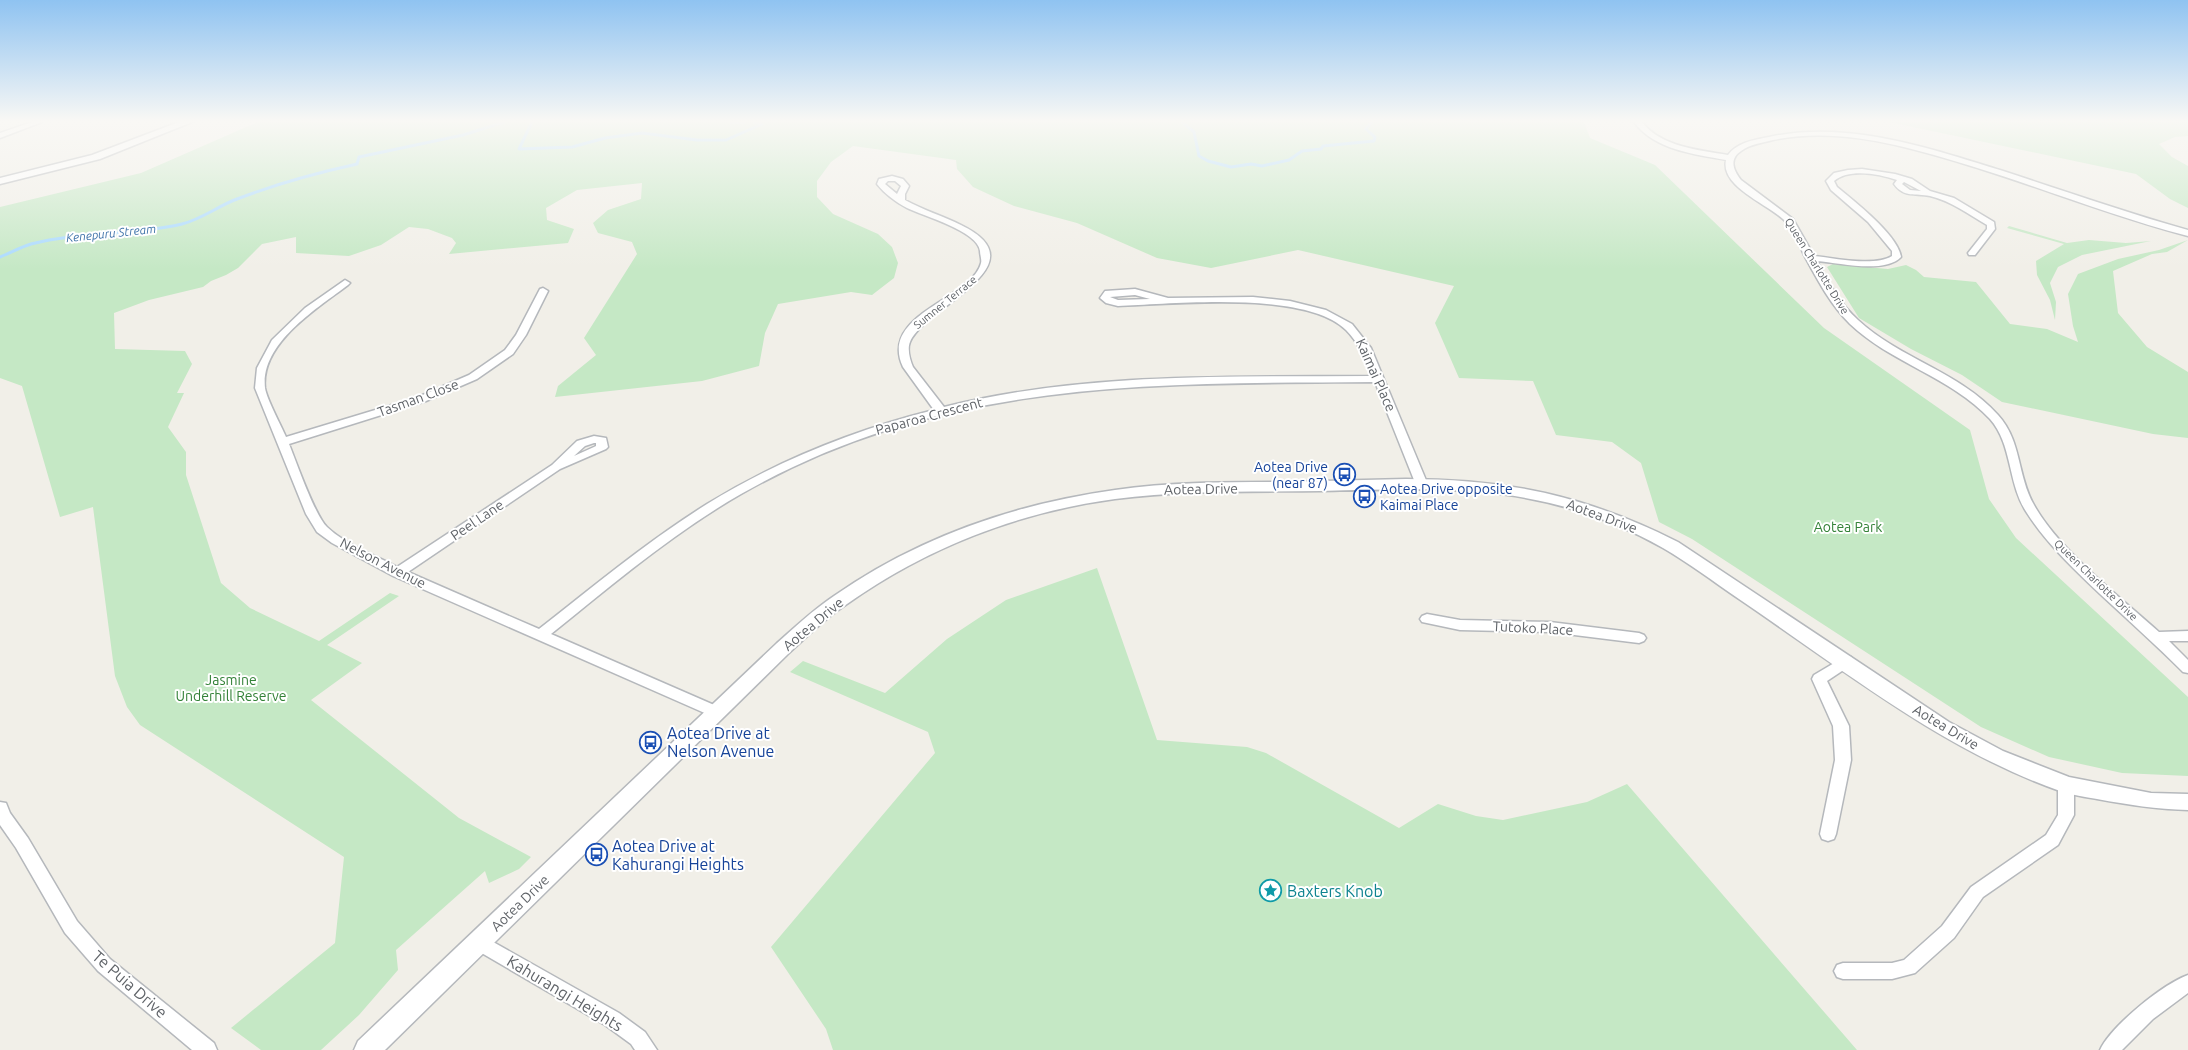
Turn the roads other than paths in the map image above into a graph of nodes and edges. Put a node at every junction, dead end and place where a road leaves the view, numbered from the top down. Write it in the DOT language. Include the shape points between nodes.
graph roads {
  1 [pos="40,171"];
  2 [pos="1732,171"];
  3 [pos="1995,171"];
  4 [pos="0,181"];
  5 [pos="901,201"];
  6 [pos="2188,233"];
  7 [pos="1972,252"];
  8 [pos="1811,258"];
  9 [pos="345,283"];
  10 [pos="543,291"];
  11 [pos="1172,302"];
  12 [pos="1378,379"];
  13 [pos="941,410"];
  14 [pos="282,442"];
  15 [pos="556,467"];
  16 [pos="1422,484"];
  17 [pos="398,573"];
  18 [pos="1427,619"];
  19 [pos="540,636"];
  20 [pos="2188,636"];
  21 [pos="2156,637"];
  22 [pos="1639,638"];
  23 [pos="1846,661"];
  24 [pos="2188,668"];
  25 [pos="716,712"];
  26 [pos="2066,784"];
  27 [pos="2188,802"];
  28 [pos="0,808"];
  29 [pos="1828,834"];
  30 [pos="479,942"];
  31 [pos="1843,971"];
  32 [pos="2188,983"];
  33 [pos="207,1050"];
  34 [pos="367,1050"];
  35 [pos="647,1050"];
  36 [pos="2110,1050"];
  1 -- 4 [label="street"];
  2 -- 8 [label="street, Queen Charlotte Drive" via="1748,190 1786,216"];
  3 -- 6 [label="street"];
  5 -- 13 [label="street, Sumner Terrace" via="970,234 984,247 986,255 985,263 973,281 923,317 906,339 904,360"];
  7 -- 8 [label="street" via="1991,229 1991,224 1951,200 1901,189 1898,184 1902,179 1852,172 1835,175 1830,181 1871,220 1896,251 1897,257 1881,263"];
  8 -- 21 [label="street, Queen Charlotte Drive" via="1839,306 1854,323 1960,389 1994,417 2008,436 2019,486 2037,519 2071,558"];
  9 -- 14 [label="street, Nelson Avenue" via="281,336 264,362 260,388"];
  10 -- 14 [label="street, Tasman Close" via="521,336 509,352 473,377 422,399"];
  11 -- 11 [label="street, Kaimai Place" via="1118,303 1105,298 1108,294 1135,292"];
  11 -- 12 [label="street, Kaimai Place" via="1274,301 1322,312 1356,332"];
  12 -- 13 [label="street, Paparoa Crescent" via="1102,384 1027,393"];
  12 -- 16 [label="street, Kaimai Place"];
  13 -- 19 [label="street, Paparoa Crescent" via="838,444 738,491 656,544"];
  14 -- 17 [label="street, Nelson Avenue" via="322,530"];
  15 -- 17 [label="street, Peel Lane"];
  16 -- 23 [label="street, Aotea Drive" via="1488,486 1528,493 1580,506 1626,523 1694,560"];
  16 -- 25 [label="street, Aotea Drive" via="1157,490 1087,499 1006,518 942,542 884,572 840,600"];
  17 -- 19 [label="street, Nelson Avenue"];
  18 -- 22 [label="street, Tutoko Place" via="1460,625 1550,627"];
  19 -- 25 [label="street, Nelson Avenue"];
  20 -- 21 [label="street"];
  21 -- 24 [label="street, Queen Charlotte Drive"];
  23 -- 26 [label="street, Aotea Drive" via="1966,741"];
  23 -- 29 [label="street" via="1819,679 1842,735 1843,760"];
  25 -- 30 [label="street, Aotea Drive"];
  26 -- 27 [label="street, Aotea Drive" via="2151,801"];
  26 -- 31 [label="street" via="2066,815 2052,840 1977,892 1948,932 1909,967 1892,971"];
  28 -- 33 [label="street, Te Puia Drive" via="71,927 104,965"];
  30 -- 34 [label="street, Aotea Drive"];
  30 -- 35 [label="street, Kahurangi Heights" via="612,1019 638,1038"];
  32 -- 36 [label="street" via="2153,1007"];
}
